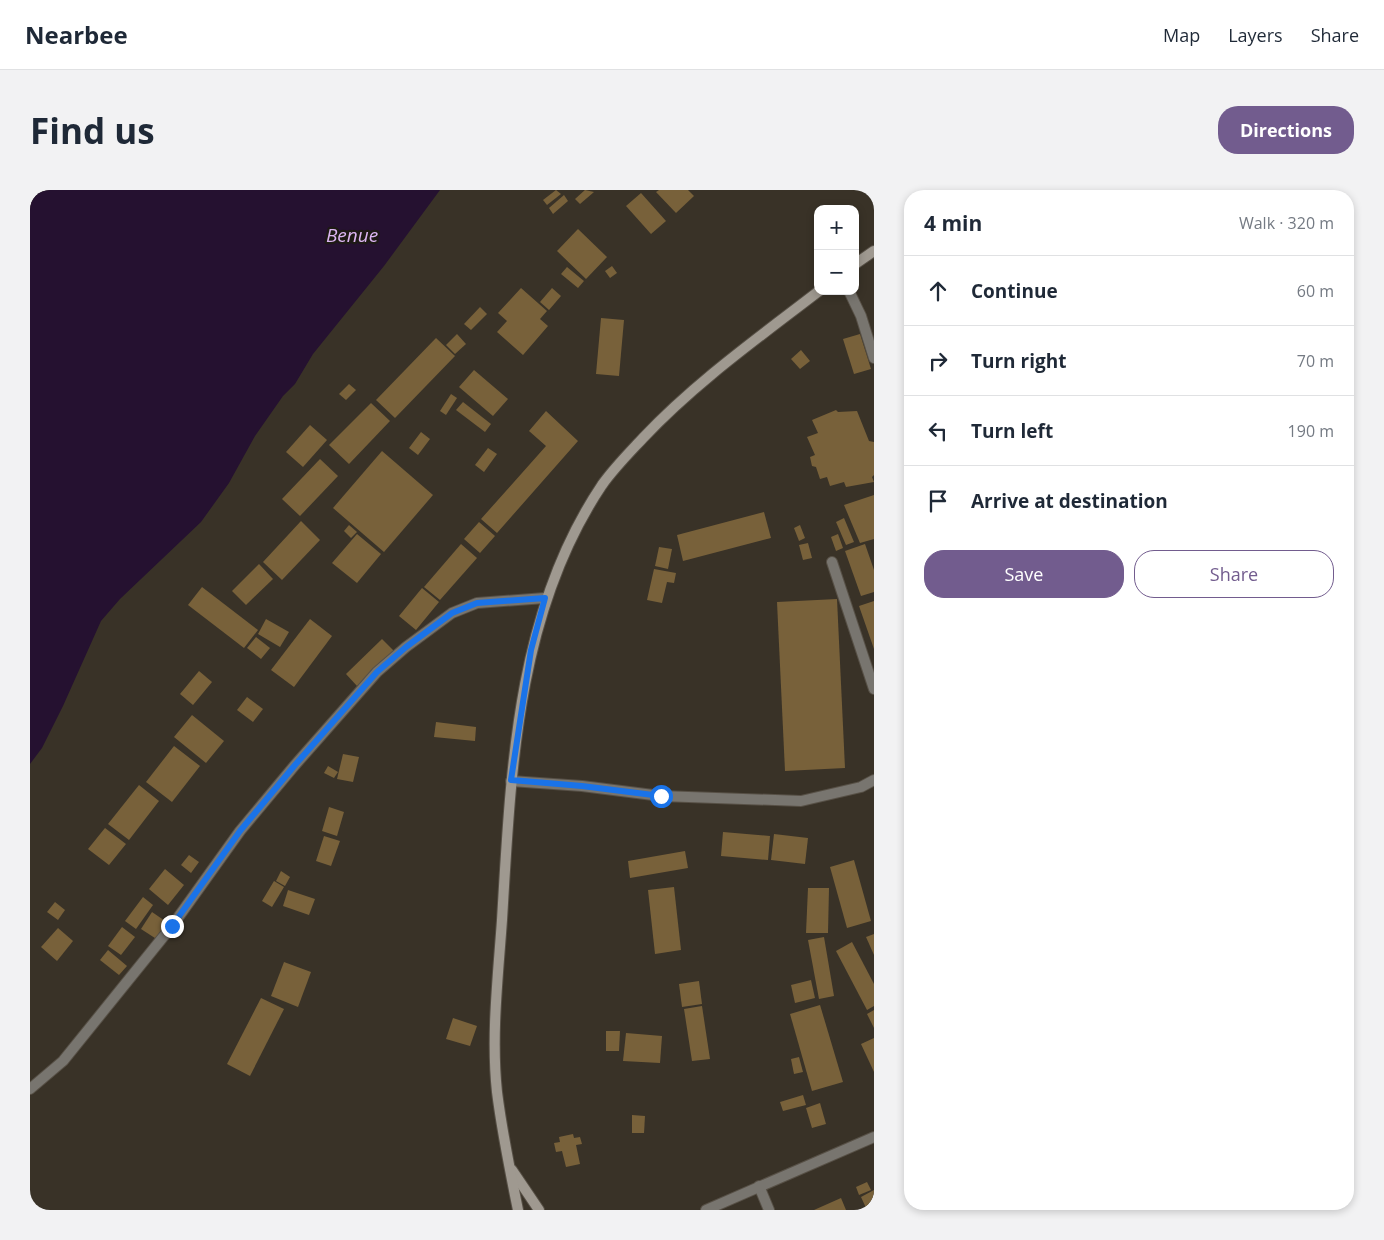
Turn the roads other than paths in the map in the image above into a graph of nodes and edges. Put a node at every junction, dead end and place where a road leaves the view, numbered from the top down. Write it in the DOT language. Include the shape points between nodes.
graph roads {
  1 [pos="874,251"];
  2 [pos="859,261"];
  3 [pos="814,295"];
  4 [pos="851,295"];
  5 [pos="874,358"];
  6 [pos="832,562"];
  7 [pos="545,598"];
  8 [pos="874,688"];
  9 [pos="511,780"];
  10 [pos="874,780"];
  11 [pos="30,1089"];
  12 [pos="874,1138"];
  13 [pos="508,1165"];
  14 [pos="760,1186"];
  15 [pos="518,1210"];
  16 [pos="539,1210"];
  17 [pos="706,1210"];
  18 [pos="768,1210"];
  1 -- 2 [label="main road"];
  3 -- 7 [label="main road" via="708,376 626,456 581,520"];
  4 -- 5 [label="street"];
  6 -- 8 [label="street"];
  7 -- 9 [label="main road" via="531,650"];
  7 -- 11 [label="street" via="477,603 452,613 377,672 240,831 172,926 63,1061"];
  9 -- 10 [label="street" via="661,796 801,801 861,787"];
  9 -- 13 [label="main road" via="496,1017 497,1090"];
  12 -- 14 [label="street"];
  13 -- 15 [label="main road"];
  13 -- 16 [label="main road"];
  14 -- 17 [label="street"];
  14 -- 18 [label="street"];
}
